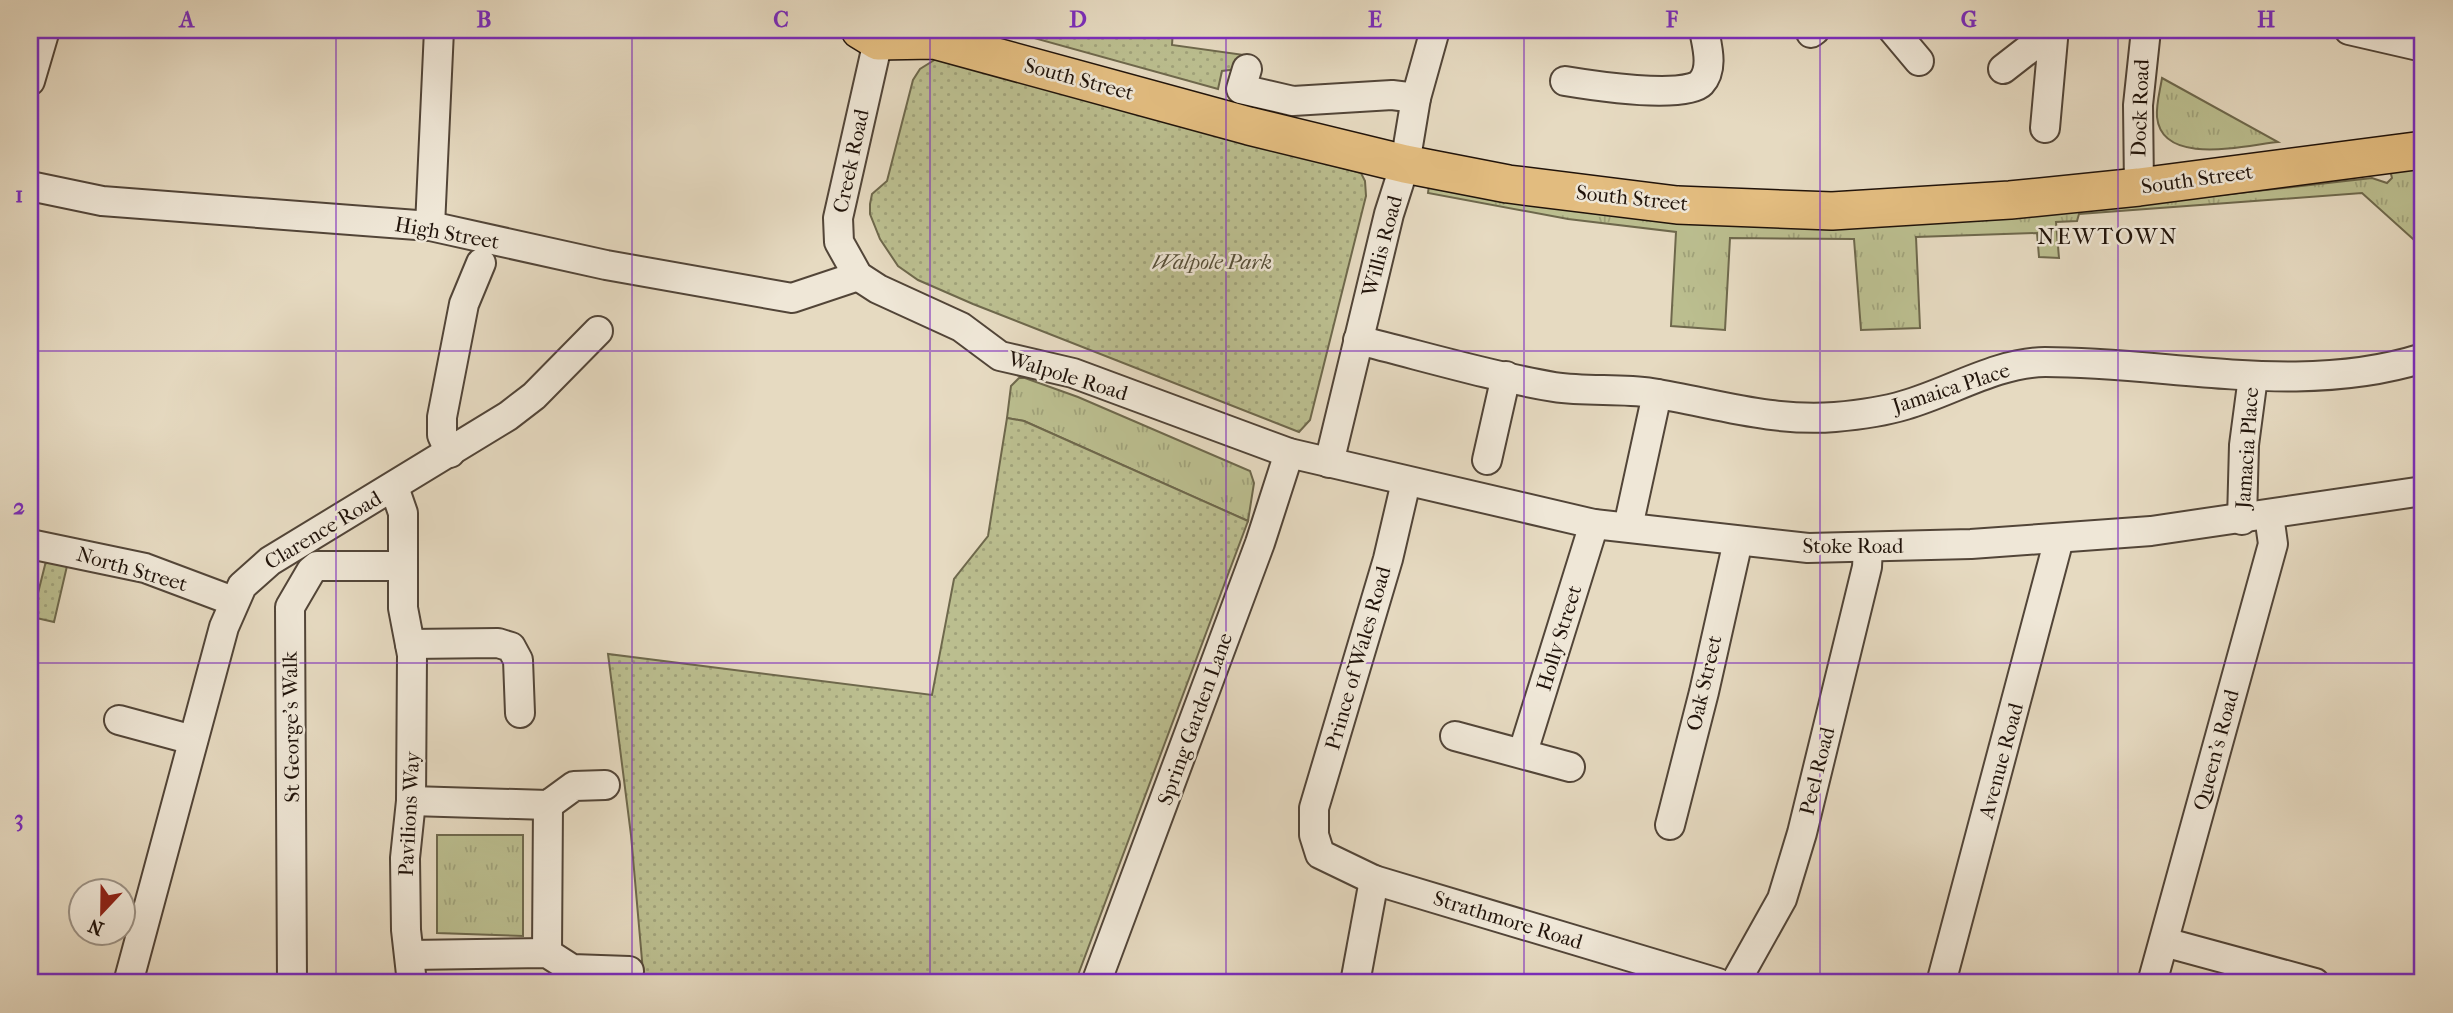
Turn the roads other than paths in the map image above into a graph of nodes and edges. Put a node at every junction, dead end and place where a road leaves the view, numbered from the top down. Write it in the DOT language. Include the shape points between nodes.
graph roads {
  1 [pos="44,30"];
  2 [pos="439,30"];
  3 [pos="1435,30"];
  4 [pos="1704,30"];
  5 [pos="1893,30"];
  6 [pos="2146,30"];
  7 [pos="2349,30"];
  8 [pos="2054,34"];
  9 [pos="869,36"];
  10 [pos="2423,47"];
  11 [pos="1919,61"];
  12 [pos="2003,69"];
  13 [pos="1574,79"];
  14 [pos="30,81"];
  15 [pos="1238,81"];
  16 [pos="1416,98"];
  17 [pos="2045,128"];
  18 [pos="2423,150"];
  19 [pos="1405,164"];
  20 [pos="30,186"];
  21 [pos="2139,187"];
  22 [pos="430,226"];
  23 [pos="481,263"];
  24 [pos="858,275"];
  25 [pos="1358,340"];
  26 [pos="595,343"];
  27 [pos="2423,358"];
  28 [pos="1506,376"];
  29 [pos="2253,377"];
  30 [pos="1657,394"];
  31 [pos="450,453"];
  32 [pos="1289,453"];
  33 [pos="1488,460"];
  34 [pos="1329,463"];
  35 [pos="1406,482"];
  36 [pos="394,487"];
  37 [pos="2423,491"];
  38 [pos="2256,518"];
  39 [pos="1594,524"];
  40 [pos="1628,527"];
  41 [pos="2059,539"];
  42 [pos="1738,541"];
  43 [pos="30,544"];
  44 [pos="1868,547"];
  45 [pos="403,561"];
  46 [pos="233,601"];
  47 [pos="410,643"];
  48 [pos="520,713"];
  49 [pos="119,720"];
  50 [pos="1455,736"];
  51 [pos="193,740"];
  52 [pos="1523,752"];
  53 [pos="1570,767"];
  54 [pos="604,785"];
  55 [pos="411,801"];
  56 [pos="548,805"];
  57 [pos="1670,825"];
  58 [pos="1314,835"];
  59 [pos="1374,880"];
  60 [pos="2164,942"];
  61 [pos="547,953"];
  62 [pos="410,956"];
  63 [pos="629,971"];
  64 [pos="135,982"];
  65 [pos="292,983"];
  66 [pos="412,983"];
  67 [pos="1096,983"];
  68 [pos="1355,983"];
  69 [pos="1718,983"];
  70 [pos="1735,983"];
  71 [pos="1941,983"];
  72 [pos="2152,983"];
  73 [pos="2315,983"];
  1 -- 14 [label="street"];
  2 -- 22 [label="street"];
  3 -- 16 [label="street, Willis Road"];
  4 -- 13 [label="street" via="1708,69 1697,86 1646,89"];
  5 -- 11 [label="street"];
  6 -- 21 [label="street, Dock Road" via="2138,105"];
  7 -- 10 [label="street"];
  8 -- 12 [label="street"];
  8 -- 17 [label="street"];
  9 -- 19 [label="main road, South Street" via="934,40"];
  9 -- 24 [label="street, Creek Road" via="837,228 844,256"];
  15 -- 16 [label="street" via="1293,101 1392,95"];
  16 -- 19 [label="street, Willis Road"];
  18 -- 21 [label="main road, South Street"];
  19 -- 21 [label="main road, South Street" via="1508,184 1677,205 1832,211"];
  19 -- 25 [label="street, Willis Road"];
  20 -- 22 [label="street, High Street" via="102,201"];
  22 -- 24 [label="street, High Street" via="606,265 792,298"];
  23 -- 31 [label="street" via="464,304 442,417 442,435"];
  24 -- 32 [label="street, Walpole Road" via="961,327 1000,356 1073,373"];
  25 -- 28 [label="street, Jamaica Place"];
  25 -- 34 [label="street, Willis Road"];
  26 -- 31 [label="street, Clarence Road" via="534,396"];
  27 -- 29 [label="street, Jamaica Place" via="2332,377"];
  28 -- 30 [label="street, Jamaica Place" via="1567,389"];
  28 -- 33 [label="street"];
  29 -- 30 [label="street, Jamaica Place" via="2134,365 2027,363 1905,405 1814,418 1747,413"];
  29 -- 38 [label="street, Jamacia Place" via="2244,445"];
  30 -- 40 [label="street"];
  31 -- 36 [label="street, Clarence Road"];
  32 -- 34 [label="street, Stoke Road"];
  32 -- 67 [label="street, Spring Garden Lane" via="1260,543"];
  34 -- 35 [label="street, Stoke Road"];
  35 -- 39 [label="street, Stoke Road"];
  35 -- 58 [label="street, Prince of Wales Road" via="1388,559 1314,807"];
  36 -- 45 [label="street, Pavilions Way" via="403,513"];
  36 -- 46 [label="street, Clarence Road" via="270,561 251,575"];
  37 -- 38 [label="street, Stoke Road"];
  38 -- 41 [label="street, Stoke Road"];
  38 -- 60 [label="street, Queen's Road" via="2273,544"];
  39 -- 40 [label="street, Stoke Road"];
  39 -- 52 [label="street, Holly Street"];
  40 -- 42 [label="street, Stoke Road"];
  41 -- 44 [label="street, Stoke Road"];
  41 -- 71 [label="street, Avenue Road"];
  42 -- 44 [label="street, Stoke Road" via="1808,548"];
  42 -- 57 [label="street, Oak Street"];
  43 -- 46 [label="street, North Street" via="135,565"];
  44 -- 70 [label="street, Peel Road" via="1867,567 1782,899"];
  45 -- 47 [label="street, Pavilions Way" via="403,615"];
  45 -- 65 [label="street, St George's Walk" via="317,566 302,585 290,613"];
  46 -- 51 [label="street, Clarence Road"];
  47 -- 48 [label="street" via="511,647 519,660"];
  47 -- 55 [label="street, Pavilions Way"];
  49 -- 51 [label="street"];
  50 -- 52 [label="street"];
  51 -- 64 [label="street, Clarence Road"];
  52 -- 53 [label="street"];
  54 -- 56 [label="street" via="571,788"];
  55 -- 56 [label="street"];
  55 -- 62 [label="street, Pavilions Way" via="405,858 405,930"];
  56 -- 61 [label="street"];
  58 -- 59 [label="street, Strathmore Road" via="1320,854"];
  59 -- 68 [label="street"];
  59 -- 69 [label="street, Strathmore Road"];
  60 -- 72 [label="street, Queen's Road"];
  60 -- 73 [label="street"];
  61 -- 62 [label="street"];
  61 -- 63 [label="street" via="572,969"];
  62 -- 66 [label="street, Pavilions Way"];
}
